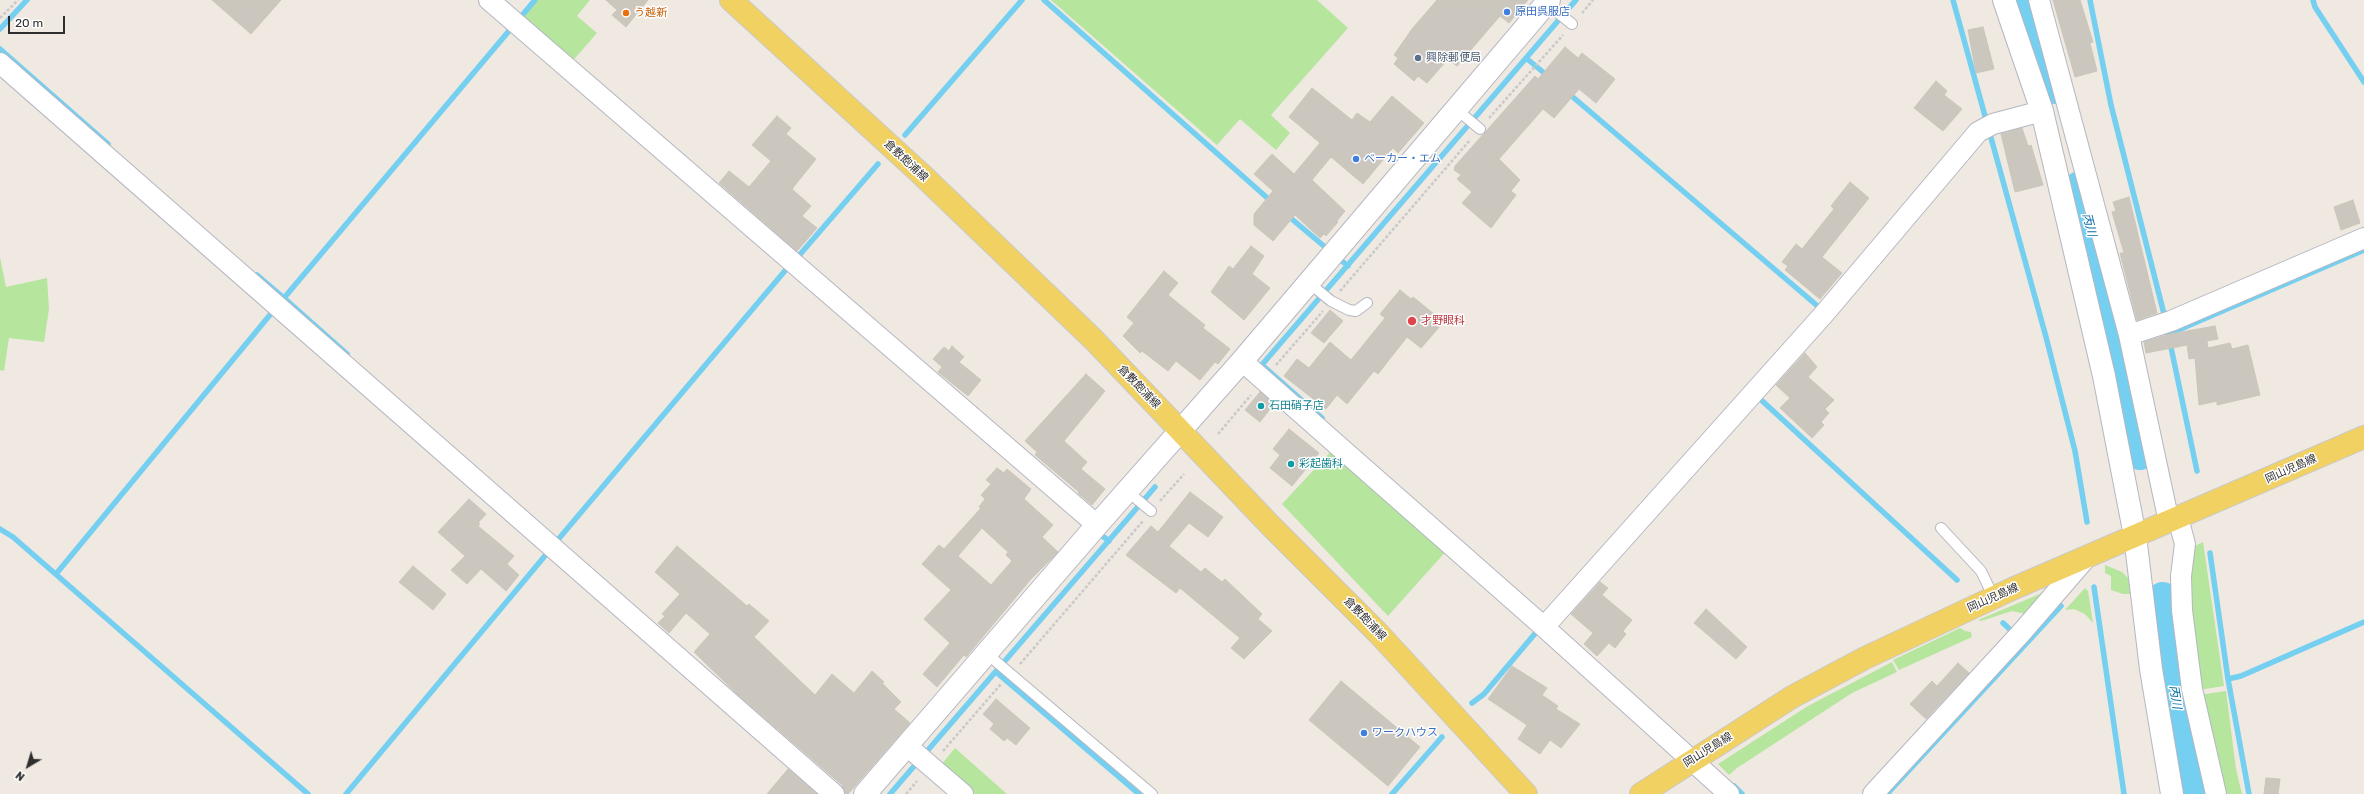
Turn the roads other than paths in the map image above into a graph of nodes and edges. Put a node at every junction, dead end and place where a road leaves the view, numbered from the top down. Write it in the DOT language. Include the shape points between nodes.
graph roads {
  1 [pos="489,0"];
  2 [pos="731,0"];
  3 [pos="2004,0"];
  4 [pos="2039,0"];
  5 [pos="1550,4"];
  6 [pos="1571,23"];
  7 [pos="0,63"];
  8 [pos="2042,111"];
  9 [pos="1461,112"];
  10 [pos="1478,127"];
  11 [pos="2364,238"];
  12 [pos="1312,285"];
  13 [pos="1367,303"];
  14 [pos="2129,335"];
  15 [pos="1258,371"];
  16 [pos="1181,430"];
  17 [pos="2364,437"];
  18 [pos="1132,495"];
  19 [pos="1150,510"];
  20 [pos="2174,520"];
  21 [pos="1097,525"];
  22 [pos="1941,528"];
  23 [pos="2135,536"];
  24 [pos="2086,558"];
  25 [pos="1994,598"];
  26 [pos="1544,627"];
  27 [pos="991,657"];
  28 [pos="921,757"];
  29 [pos="1690,761"];
  30 [pos="834,794"];
  31 [pos="865,794"];
  32 [pos="963,794"];
  33 [pos="1152,794"];
  34 [pos="1526,794"];
  35 [pos="1641,794"];
  36 [pos="1729,794"];
  37 [pos="1874,794"];
  38 [pos="2172,794"];
  39 [pos="2216,794"];
  1 -- 21 [label="street"];
  2 -- 16 [label="main road, 倉敷飽浦線" via="931,184 1094,340"];
  3 -- 8 [label="street"];
  4 -- 14 [label="street"];
  5 -- 6 [label="lane"];
  5 -- 9 [label="street"];
  7 -- 30 [label="street"];
  8 -- 23 [label="street" via="2104,376"];
  8 -- 26 [label="street" via="1989,126 1978,132 1819,320"];
  9 -- 10 [label="lane"];
  9 -- 12 [label="street"];
  11 -- 14 [label="street" via="2166,322"];
  12 -- 13 [label="lane" via="1330,300 1349,310 1356,311"];
  12 -- 15 [label="street"];
  14 -- 20 [label="street"];
  15 -- 16 [label="street"];
  15 -- 26 [label="street"];
  16 -- 18 [label="street"];
  16 -- 34 [label="main road, 倉敷飽浦線" via="1270,525 1379,634"];
  17 -- 20 [label="main road, 岡山児島線"];
  18 -- 19 [label="lane"];
  18 -- 21 [label="street"];
  20 -- 23 [label="main road, 岡山児島線"];
  20 -- 39 [label="street" via="2185,544 2181,576 2182,610 2192,689"];
  21 -- 27 [label="street"];
  22 -- 25 [label="lane" via="1981,571"];
  23 -- 24 [label="main road, 岡山児島線"];
  23 -- 38 [label="street" via="2151,669"];
  24 -- 25 [label="main road, 岡山児島線"];
  24 -- 37 [label="street" via="2018,637"];
  25 -- 29 [label="main road, 岡山児島線" via="1829,676"];
  26 -- 29 [label="street"];
  27 -- 28 [label="street"];
  27 -- 33 [label="lane"];
  28 -- 31 [label="street"];
  28 -- 32 [label="street"];
  29 -- 35 [label="main road, 岡山児島線"];
  29 -- 36 [label="street"];
}
